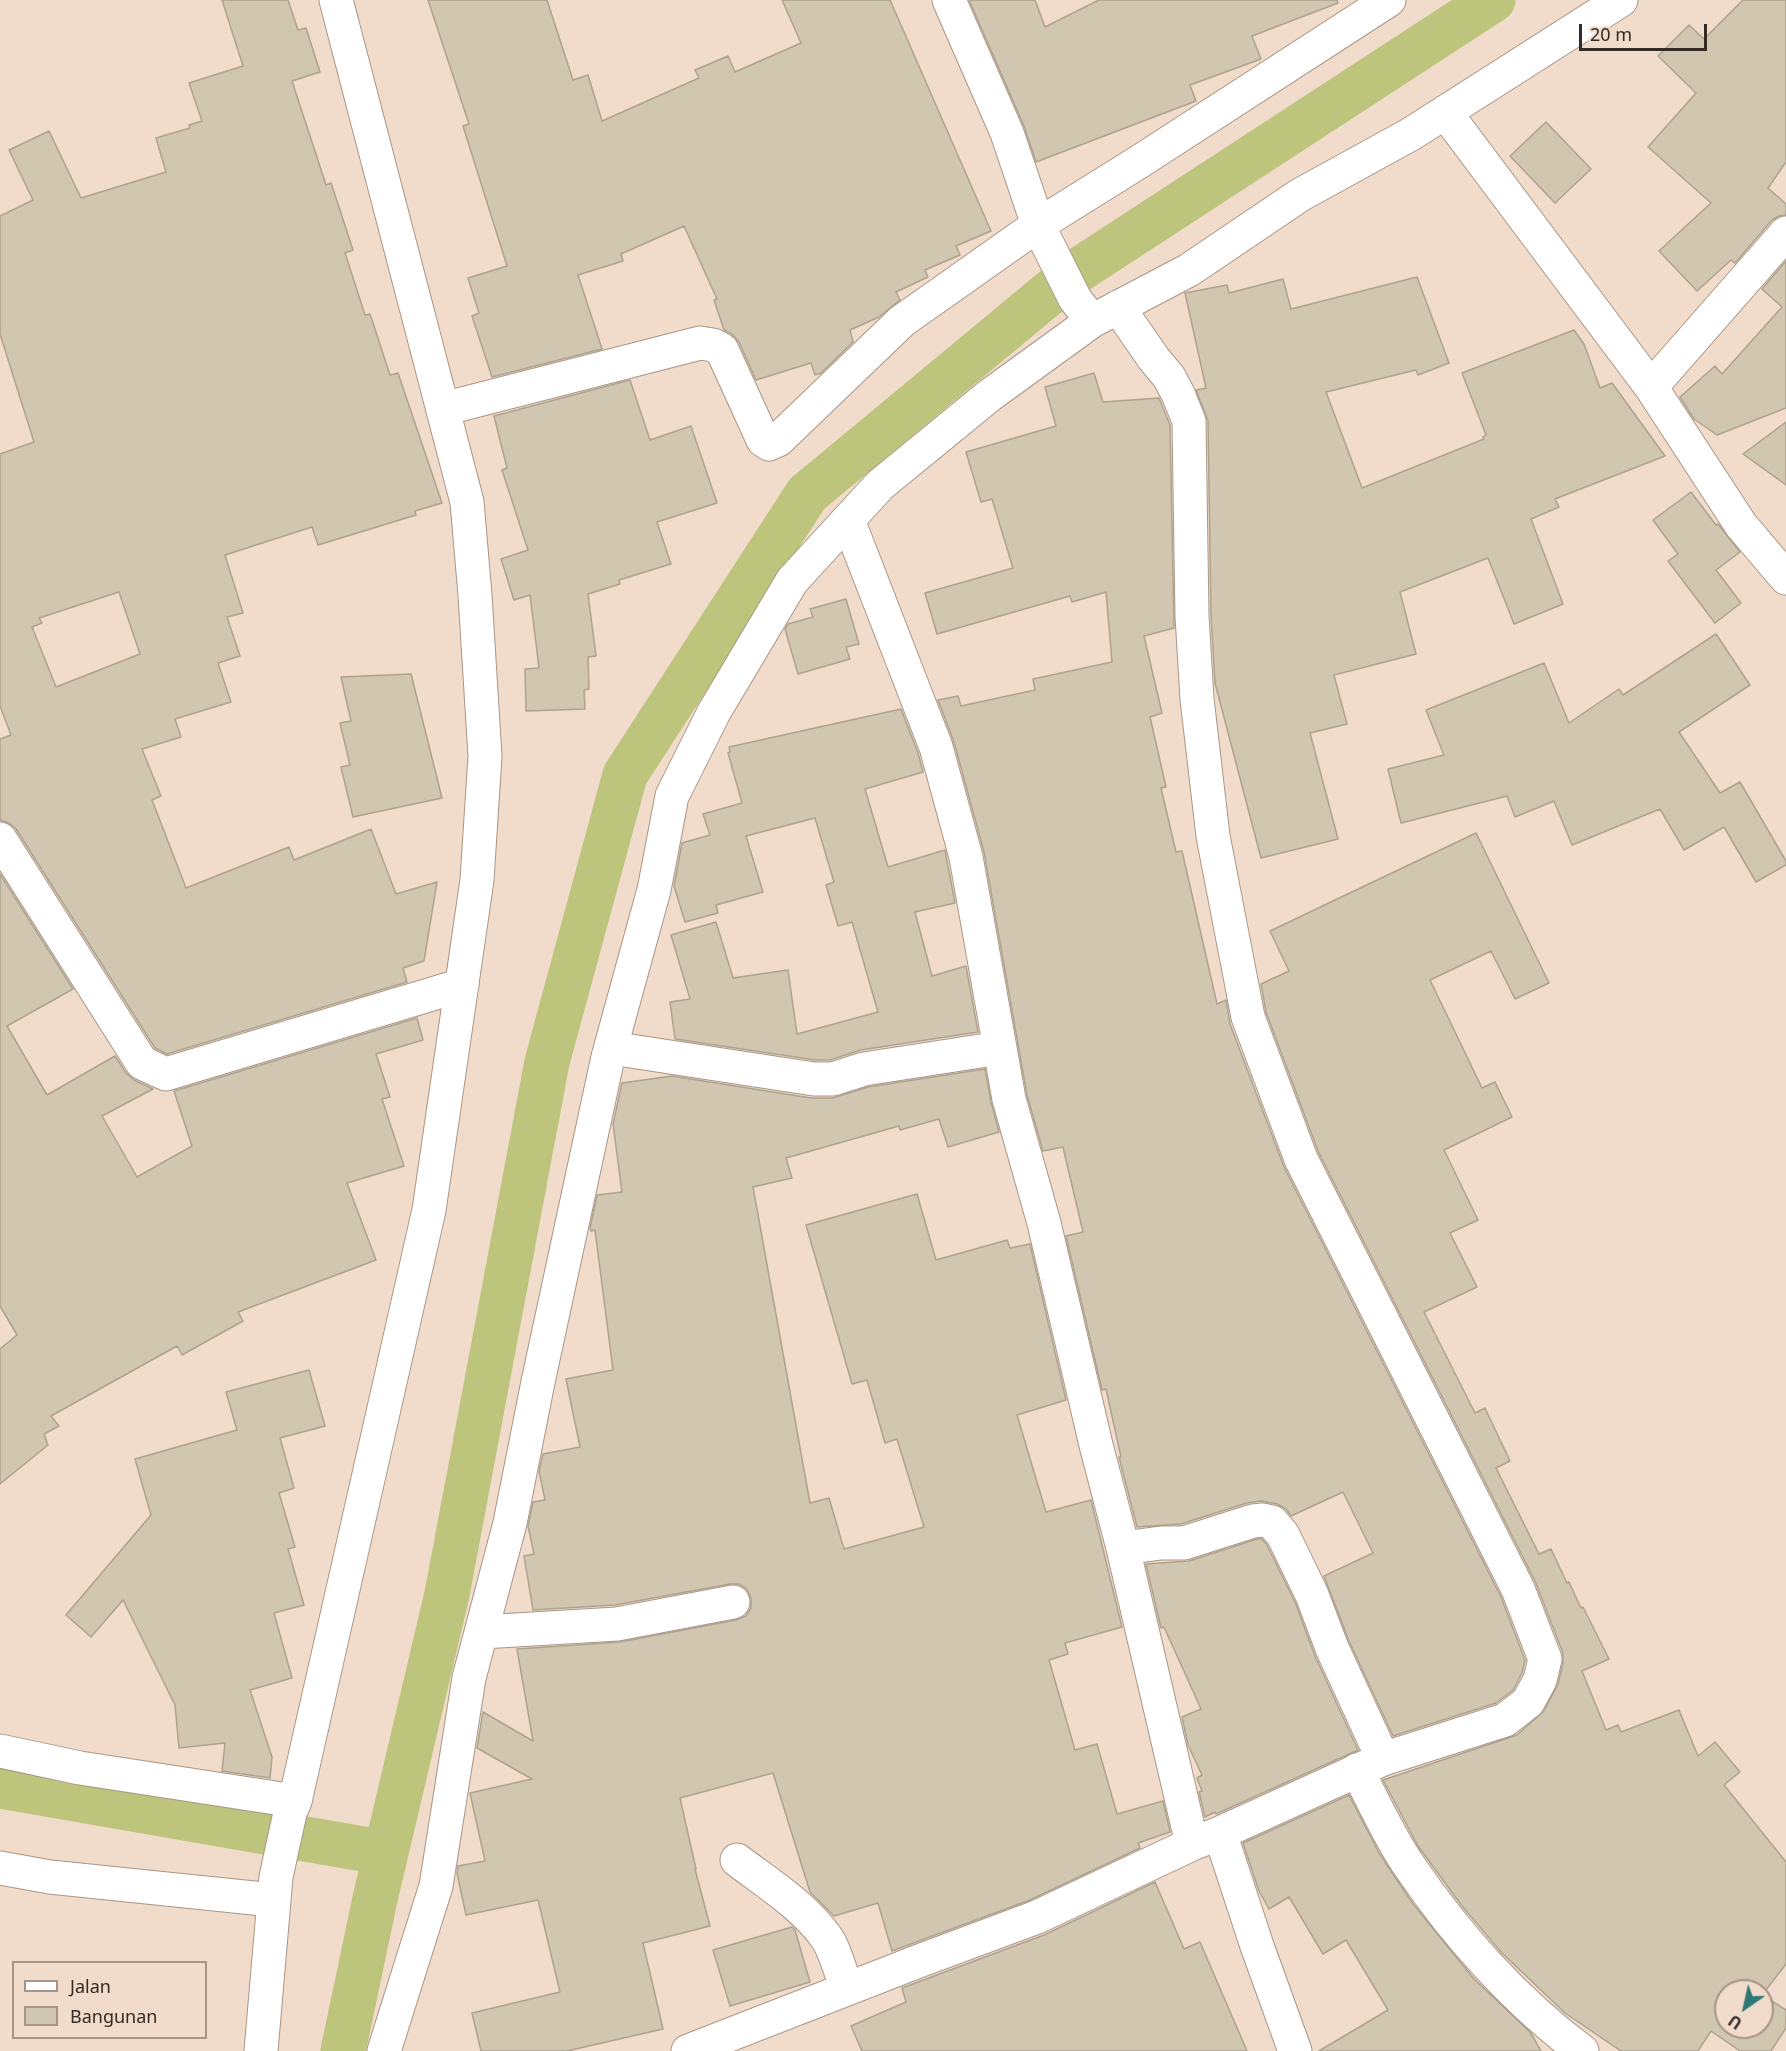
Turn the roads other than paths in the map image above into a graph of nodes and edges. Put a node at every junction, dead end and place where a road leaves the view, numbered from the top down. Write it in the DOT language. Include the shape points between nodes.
graph roads {
  1 [pos="336,0"];
  2 [pos="949,0"];
  3 [pos="1389,0"];
  4 [pos="1621,0"];
  5 [pos="1445,112"];
  6 [pos="1786,233"];
  7 [pos="1043,234"];
  8 [pos="1095,309"];
  9 [pos="1651,387"];
  10 [pos="443,409"];
  11 [pos="848,520"];
  12 [pos="1786,578"];
  13 [pos="0,839"];
  14 [pos="462,985"];
  15 [pos="611,1048"];
  16 [pos="1000,1048"];
  17 [pos="1123,1548"];
  18 [pos="733,1602"];
  19 [pos="482,1632"];
  20 [pos="0,1751"];
  21 [pos="1370,1765"];
  22 [pos="292,1807"];
  23 [pos="1206,1838"];
  24 [pos="737,1860"];
  25 [pos="0,1868"];
  26 [pos="274,1889"];
  27 [pos="847,1989"];
  28 [pos="702,2048"];
  29 [pos="261,2051"];
  30 [pos="384,2051"];
  31 [pos="1295,2051"];
  32 [pos="1582,2051"];
  1 -- 10 [label="street"];
  2 -- 7 [label="street" via="1007,133"];
  3 -- 7 [label="street" via="1142,160"];
  4 -- 5 [label="street"];
  5 -- 8 [label="street" via="1300,195 1189,270"];
  5 -- 9 [label="street"];
  6 -- 9 [label="street"];
  7 -- 8 [label="street"];
  7 -- 10 [label="street" via="902,321 778,440 769,444 763,440 722,350 700,343"];
  8 -- 11 [label="street" via="880,485"];
  8 -- 21 [label="street" via="1154,358 1169,377 1189,421 1197,699 1213,836 1248,1017 1300,1159 1518,1589 1545,1659 1540,1680 1528,1702 1505,1720"];
  9 -- 12 [label="street" via="1742,525"];
  10 -- 14 [label="street" via="467,502 485,756 477,880"];
  11 -- 15 [label="street" via="792,581 714,712 672,796 654,890"];
  11 -- 16 [label="street" via="936,747 966,857"];
  13 -- 14 [label="street" via="142,1063 166,1074"];
  14 -- 22 [label="street" via="429,1210"];
  15 -- 16 [label="street" via="814,1079 833,1079 864,1070"];
  15 -- 19 [label="street" via="510,1523"];
  16 -- 17 [label="street" via="1009,1099 1044,1222"];
  17 -- 21 [label="street" via="1184,1543 1253,1521 1272,1522 1283,1535 1312,1595"];
  17 -- 23 [label="street"];
  18 -- 19 [label="street" via="617,1624"];
  19 -- 30 [label="street" via="469,1678 436,1886"];
  20 -- 22 [label="street"];
  21 -- 23 [label="street"];
  21 -- 32 [label="street" via="1408,1865 1450,1922 1510,1989"];
  22 -- 26 [label="street"];
  23 -- 27 [label="street" via="1037,1917"];
  23 -- 31 [label="street" via="1257,1946"];
  24 -- 27 [label="street" via="793,1903 827,1938"];
  25 -- 26 [label="street" via="50,1877"];
  26 -- 29 [label="street"];
  27 -- 28 [label="street"];
}
